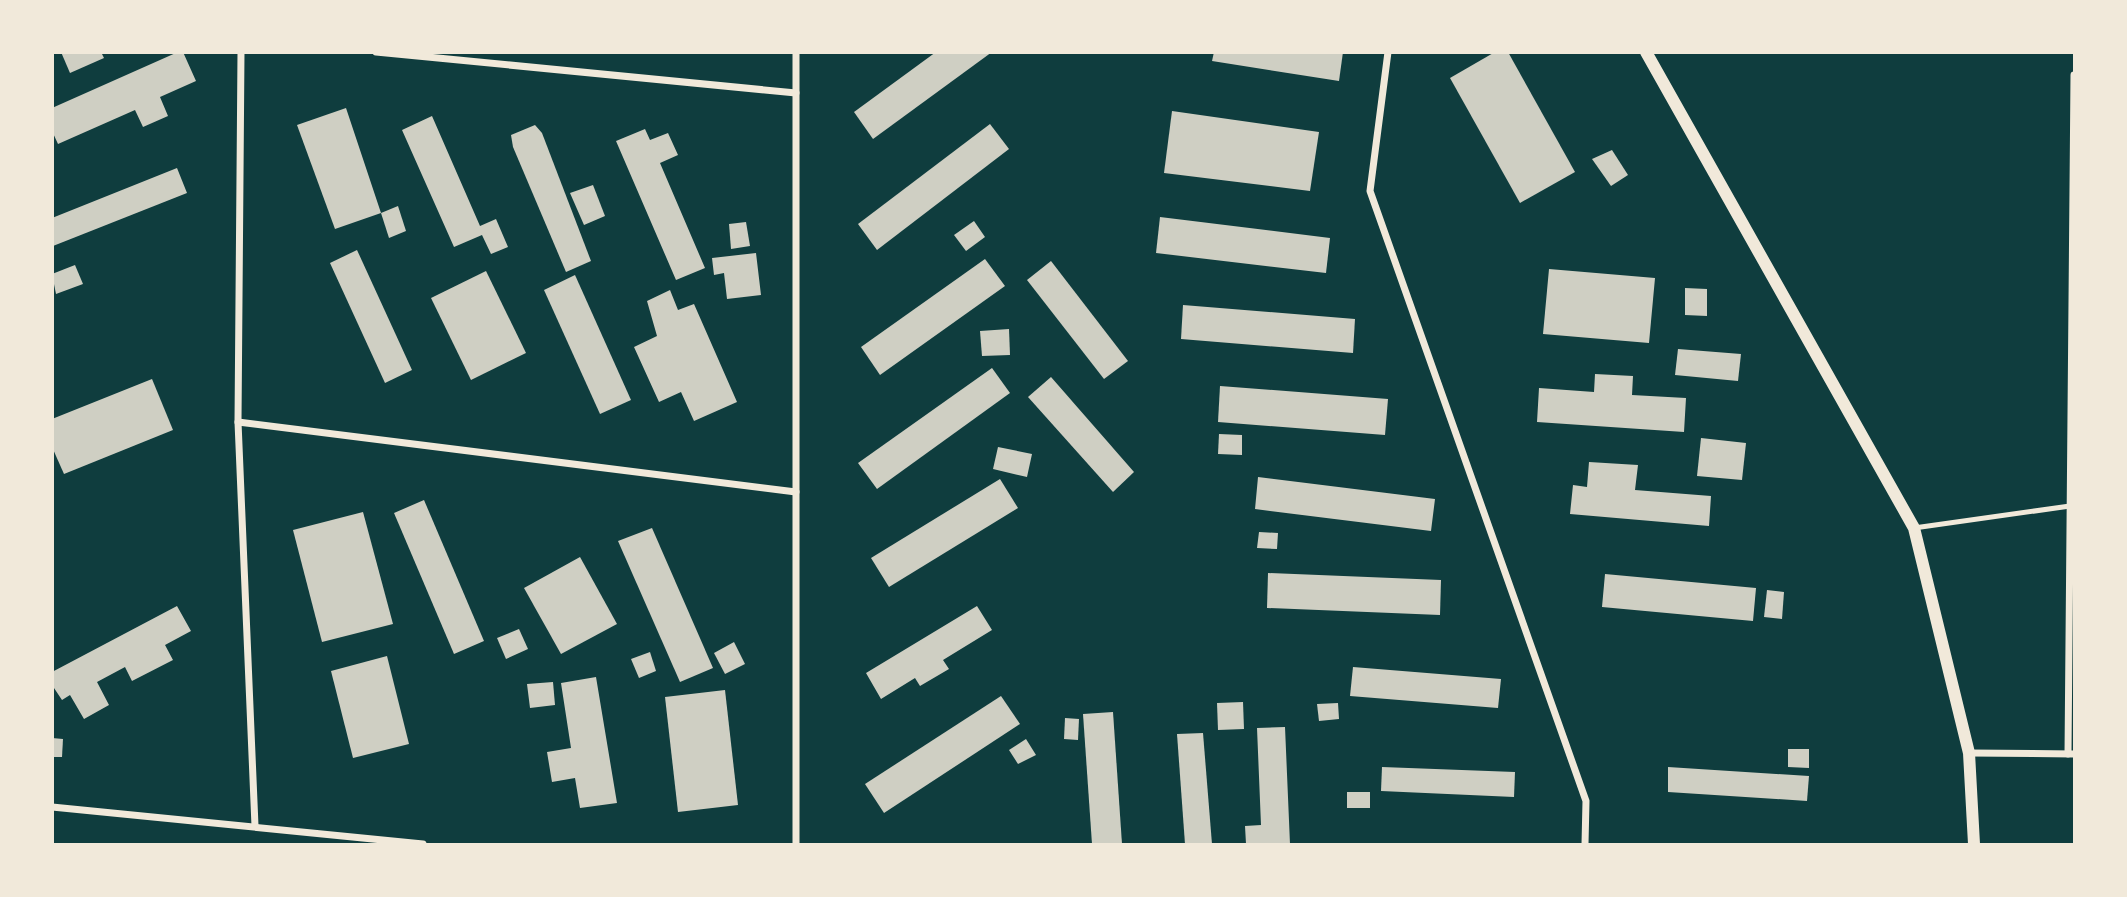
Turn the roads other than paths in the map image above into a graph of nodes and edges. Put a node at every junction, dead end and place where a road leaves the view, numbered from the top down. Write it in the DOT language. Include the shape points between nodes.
graph roads {
  1 [pos="241,52"];
  2 [pos="376,52"];
  3 [pos="796,52"];
  4 [pos="1388,52"];
  5 [pos="1646,52"];
  6 [pos="2074,75"];
  7 [pos="796,93"];
  8 [pos="238,422"];
  9 [pos="796,492"];
  10 [pos="2070,506"];
  11 [pos="1914,528"];
  12 [pos="1969,753"];
  13 [pos="2071,754"];
  14 [pos="52,807"];
  15 [pos="256,825"];
  16 [pos="423,845"];
  17 [pos="796,845"];
  18 [pos="1585,845"];
  19 [pos="1974,845"];
  1 -- 8 [label="street"];
  2 -- 7 [label="street"];
  3 -- 7 [label="street"];
  4 -- 18 [label="street" via="1370,191 1586,801"];
  5 -- 11 [label="street"];
  6 -- 10 [label="street"];
  7 -- 9 [label="street"];
  8 -- 9 [label="street"];
  8 -- 15 [label="street"];
  9 -- 17 [label="street"];
  10 -- 11 [label="lane"];
  10 -- 13 [label="street"];
  11 -- 12 [label="street"];
  12 -- 13 [label="street"];
  12 -- 19 [label="street"];
  14 -- 15 [label="street"];
  15 -- 16 [label="street"];
}
